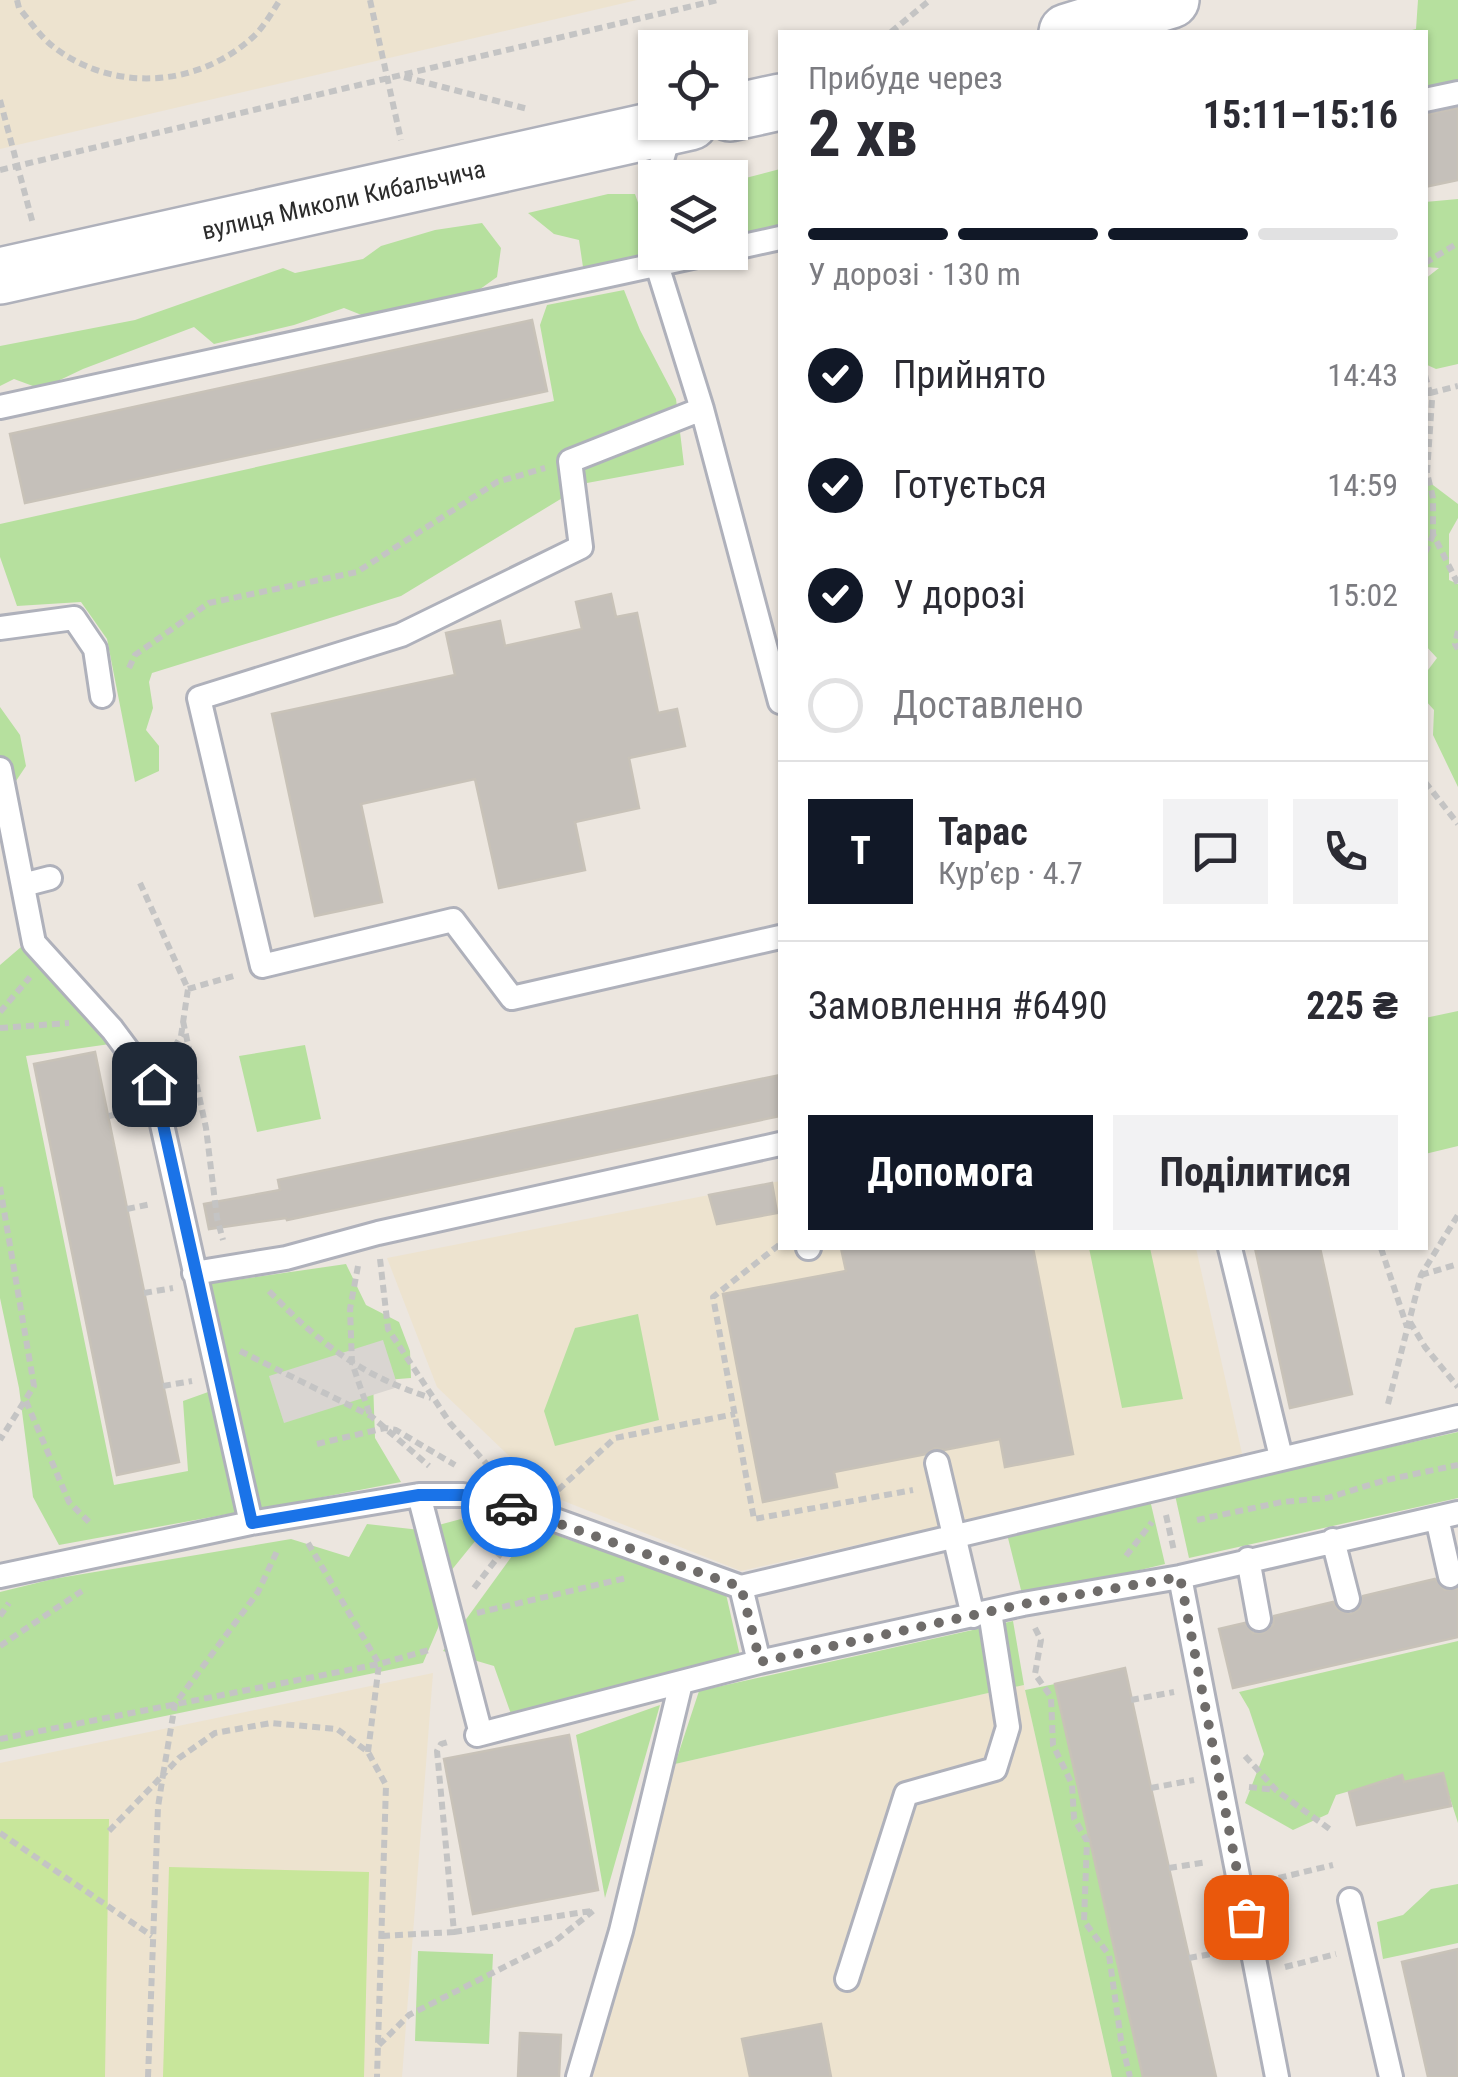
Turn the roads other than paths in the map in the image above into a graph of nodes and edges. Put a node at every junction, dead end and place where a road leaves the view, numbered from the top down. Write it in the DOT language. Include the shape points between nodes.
graph roads {
  1 [pos="1152,3"];
  2 [pos="1073,30"];
  3 [pos="1458,92"];
  4 [pos="1428,99"];
  5 [pos="778,102"];
  6 [pos="748,110"];
  7 [pos="673,142"];
  8 [pos="778,238"];
  9 [pos="748,245"];
  10 [pos="638,263"];
  11 [pos="660,270"];
  12 [pos="0,276"];
  13 [pos="0,407"];
  14 [pos="702,409"];
  15 [pos="0,628"];
  16 [pos="778,694"];
  17 [pos="102,696"];
  18 [pos="0,769"];
  19 [pos="50,878"];
  20 [pos="23,885"];
  21 [pos="778,937"];
  22 [pos="778,1144"];
  23 [pos="1230,1250"];
  24 [pos="194,1274"];
  25 [pos="1458,1416"];
  26 [pos="1282,1457"];
  27 [pos="940,1474"];
  28 [pos="419,1495"];
  29 [pos="1448,1516"];
  30 [pos="252,1523"];
  31 [pos="957,1537"];
  32 [pos="1334,1540"];
  33 [pos="1248,1559"];
  34 [pos="0,1576"];
  35 [pos="1450,1576"];
  36 [pos="1180,1577"];
  37 [pos="741,1587"];
  38 [pos="1348,1599"];
  39 [pos="982,1614"];
  40 [pos="1259,1620"];
  41 [pos="760,1662"];
  42 [pos="681,1683"];
  43 [pos="1350,1900"];
  44 [pos="848,1979"];
  45 [pos="578,2077"];
  46 [pos="1277,2077"];
  47 [pos="1392,2077"];
  1 -- 2 [label="street"];
  3 -- 4 [label="lane"];
  5 -- 6 [label="street"];
  7 -- 12 [label="street, вулиця Миколи Кибальчича"];
  8 -- 9 [label="lane"];
  10 -- 13 [label="lane"];
  11 -- 14 [label="lane"];
  14 -- 16 [label="lane"];
  14 -- 21 [label="lane" via="570,461 582,547 401,635 199,698 262,966 453,920 512,998"];
  15 -- 17 [label="lane" via="74,618 95,649"];
  18 -- 20 [label="lane"];
  19 -- 20 [label="lane"];
  20 -- 24 [label="lane" via="34,943 154,1084"];
  22 -- 24 [label="lane"];
  23 -- 26 [label="lane"];
  24 -- 30 [label="lane"];
  25 -- 26 [label="lane"];
  26 -- 31 [label="lane"];
  27 -- 31 [label="lane"];
  28 -- 30 [label="lane"];
  28 -- 37 [label="lane" via="463,1495 529,1511"];
  28 -- 42 [label="lane" via="479,1734"];
  29 -- 32 [label="lane"];
  29 -- 35 [label="lane"];
  30 -- 34 [label="lane"];
  31 -- 37 [label="lane"];
  31 -- 39 [label="lane"];
  32 -- 33 [label="lane"];
  32 -- 38 [label="lane"];
  33 -- 36 [label="lane"];
  33 -- 40 [label="lane"];
  36 -- 39 [label="lane"];
  36 -- 46 [label="lane"];
  37 -- 41 [label="lane"];
  39 -- 41 [label="lane"];
  39 -- 44 [label="lane" via="1008,1727 996,1769 906,1794"];
  41 -- 42 [label="lane"];
  42 -- 45 [label="lane"];
  43 -- 47 [label="lane"];
}
